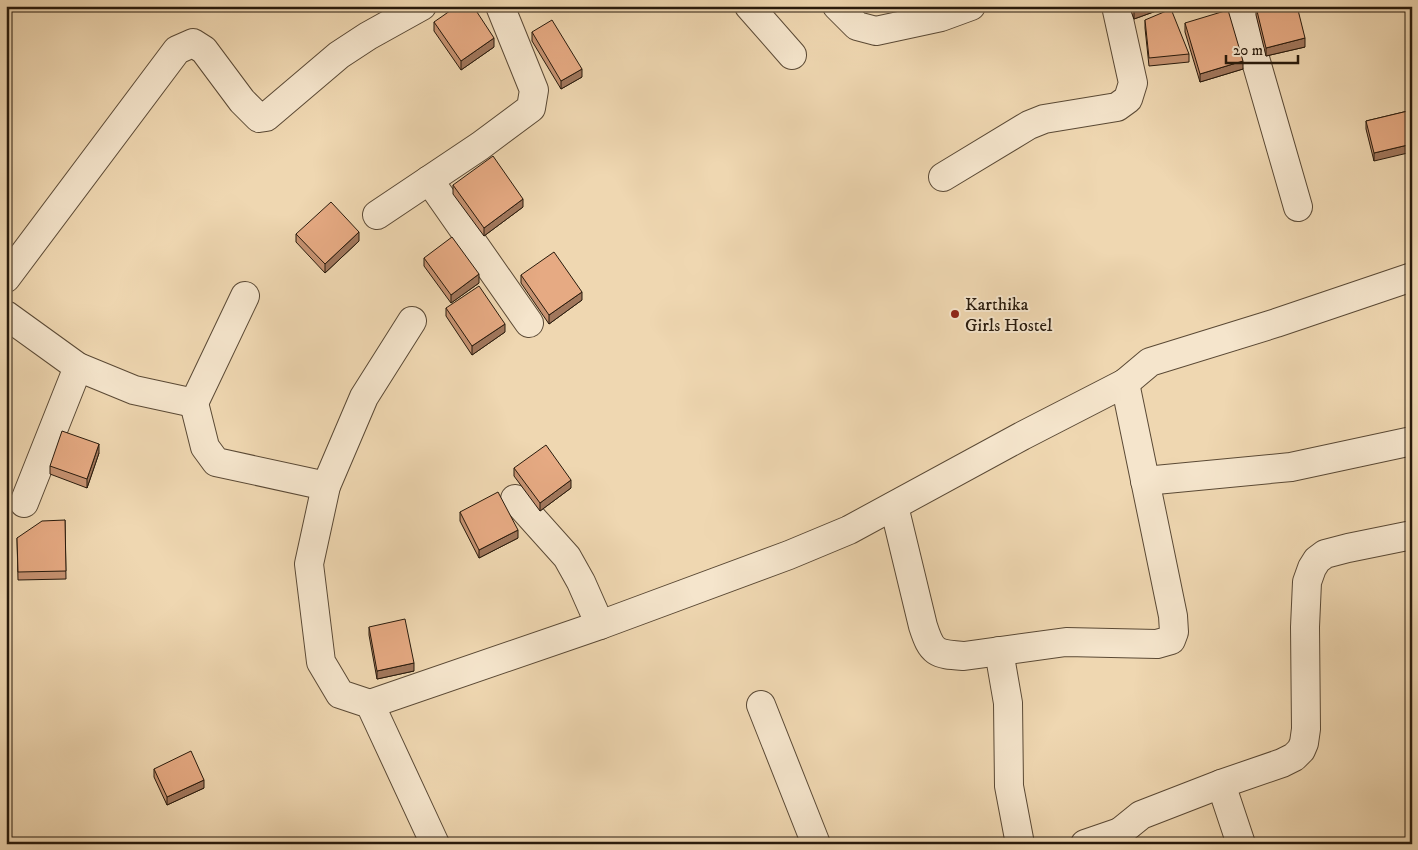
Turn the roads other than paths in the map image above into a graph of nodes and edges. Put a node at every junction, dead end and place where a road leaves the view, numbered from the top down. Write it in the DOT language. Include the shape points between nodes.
graph roads {
  1 [pos="422,6"];
  2 [pos="500,6"];
  3 [pos="749,6"];
  4 [pos="837,6"];
  5 [pos="971,6"];
  6 [pos="1116,6"];
  7 [pos="1240,6"];
  8 [pos="792,55"];
  9 [pos="943,177"];
  10 [pos="429,180"];
  11 [pos="1298,207"];
  12 [pos="377,215"];
  13 [pos="6,278"];
  14 [pos="1412,278"];
  15 [pos="245,296"];
  16 [pos="6,315"];
  17 [pos="412,320"];
  18 [pos="528,323"];
  19 [pos="78,367"];
  20 [pos="1125,383"];
  21 [pos="194,403"];
  22 [pos="1412,440"];
  23 [pos="1145,481"];
  24 [pos="326,486"];
  25 [pos="515,499"];
  26 [pos="24,504"];
  27 [pos="894,506"];
  28 [pos="1412,535"];
  29 [pos="600,625"];
  30 [pos="1000,651"];
  31 [pos="370,704"];
  32 [pos="761,705"];
  33 [pos="1221,784"];
  34 [pos="1121,838"];
  35 [pos="435,844"];
  36 [pos="816,844"];
  37 [pos="1020,844"];
  38 [pos="1085,844"];
  39 [pos="1241,844"];
  1 -- 13 [label="street" via="339,55 266,117 259,118 242,101 204,50 193,43 177,50"];
  2 -- 10 [label="street" via="534,90 531,108"];
  3 -- 8 [label="street"];
  4 -- 5 [label="street" via="857,26 876,30 941,17"];
  6 -- 9 [label="street" via="1133,83 1128,99 1117,107 1044,118"];
  7 -- 11 [label="street"];
  10 -- 12 [label="street"];
  10 -- 18 [label="street"];
  14 -- 20 [label="street" via="1150,362"];
  15 -- 21 [label="street"];
  16 -- 19 [label="street"];
  17 -- 24 [label="street" via="364,397"];
  19 -- 21 [label="street" via="134,390"];
  19 -- 26 [label="street"];
  20 -- 23 [label="street"];
  20 -- 27 [label="street"];
  21 -- 24 [label="street" via="205,447 216,462"];
  22 -- 23 [label="street" via="1291,467"];
  23 -- 30 [label="street" via="1173,616 1171,640 1157,644 1066,642"];
  24 -- 31 [label="street" via="309,564 320,662 340,694"];
  25 -- 29 [label="street" via="567,557"];
  27 -- 29 [label="street" via="850,530"];
  27 -- 30 [label="street" via="928,643 934,650 955,656"];
  28 -- 33 [label="street" via="1325,554 1318,560 1307,582 1304,743 1297,753 1282,763"];
  29 -- 31 [label="street"];
  30 -- 37 [label="street" via="1008,703 1009,786"];
  31 -- 35 [label="street"];
  32 -- 36 [label="street"];
  33 -- 34 [label="street" via="1141,816"];
  33 -- 39 [label="street"];
  34 -- 38 [label="street"];
}
